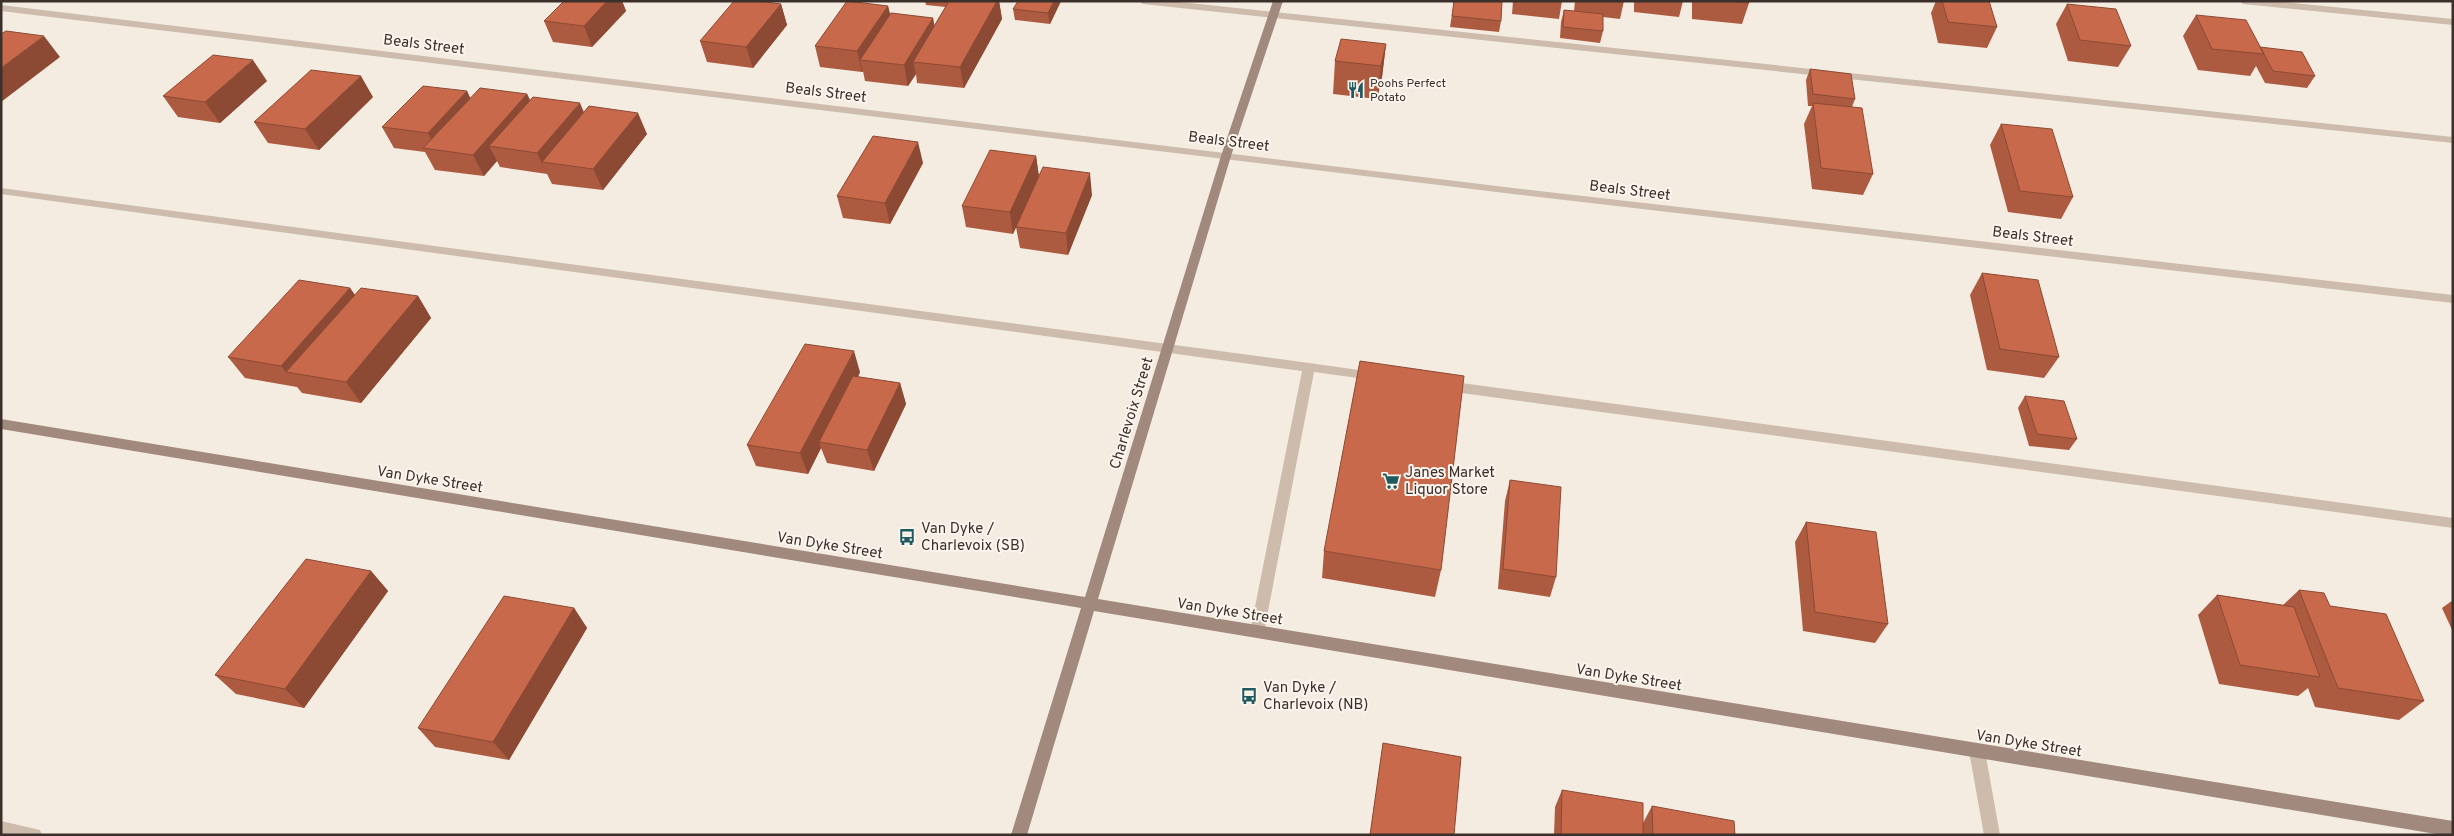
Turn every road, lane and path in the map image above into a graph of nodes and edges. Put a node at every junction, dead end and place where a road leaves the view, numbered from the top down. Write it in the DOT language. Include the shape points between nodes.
graph roads {
  1 [pos="1143,1"];
  2 [pos="1278,1"];
  3 [pos="2243,1"];
  4 [pos="1,8"];
  5 [pos="1273,15"];
  6 [pos="2453,22"];
  7 [pos="2453,140"];
  8 [pos="1226,156"];
  9 [pos="1,191"];
  10 [pos="2453,299"];
  11 [pos="1168,348"];
  12 [pos="1309,367"];
  13 [pos="1388,378"];
  14 [pos="1437,385"];
  15 [pos="1,424"];
  16 [pos="2453,523"];
  17 [pos="1090,604"];
  18 [pos="1257,632"];
  19 [pos="1976,751"];
  20 [pos="1,828"];
  21 [pos="2453,829"];
  22 [pos="34,835"];
  23 [pos="1019,835"];
  24 [pos="1992,835"];
  1 -- 5 [label="street"];
  2 -- 5 [label="main road, Charlevoix Street"];
  3 -- 6 [label="street"];
  4 -- 8 [label="street, Beals Street"];
  5 -- 7 [label="street"];
  5 -- 8 [label="main road, Charlevoix Street"];
  8 -- 10 [label="street, Beals Street"];
  8 -- 11 [label="main road, Charlevoix Street"];
  9 -- 11 [label="street"];
  11 -- 12 [label="street"];
  11 -- 17 [label="main road, Charlevoix Street"];
  12 -- 13 [label="street"];
  12 -- 18 [label="street"];
  14 -- 16 [label="street"];
  15 -- 17 [label="main road, Van Dyke Street"];
  17 -- 18 [label="main road, Van Dyke Street"];
  17 -- 23 [label="main road, Charlevoix Street"];
  18 -- 19 [label="main road, Van Dyke Street"];
  19 -- 21 [label="main road, Van Dyke Street"];
  19 -- 24 [label="street"];
  20 -- 22 [label="street"];
}
